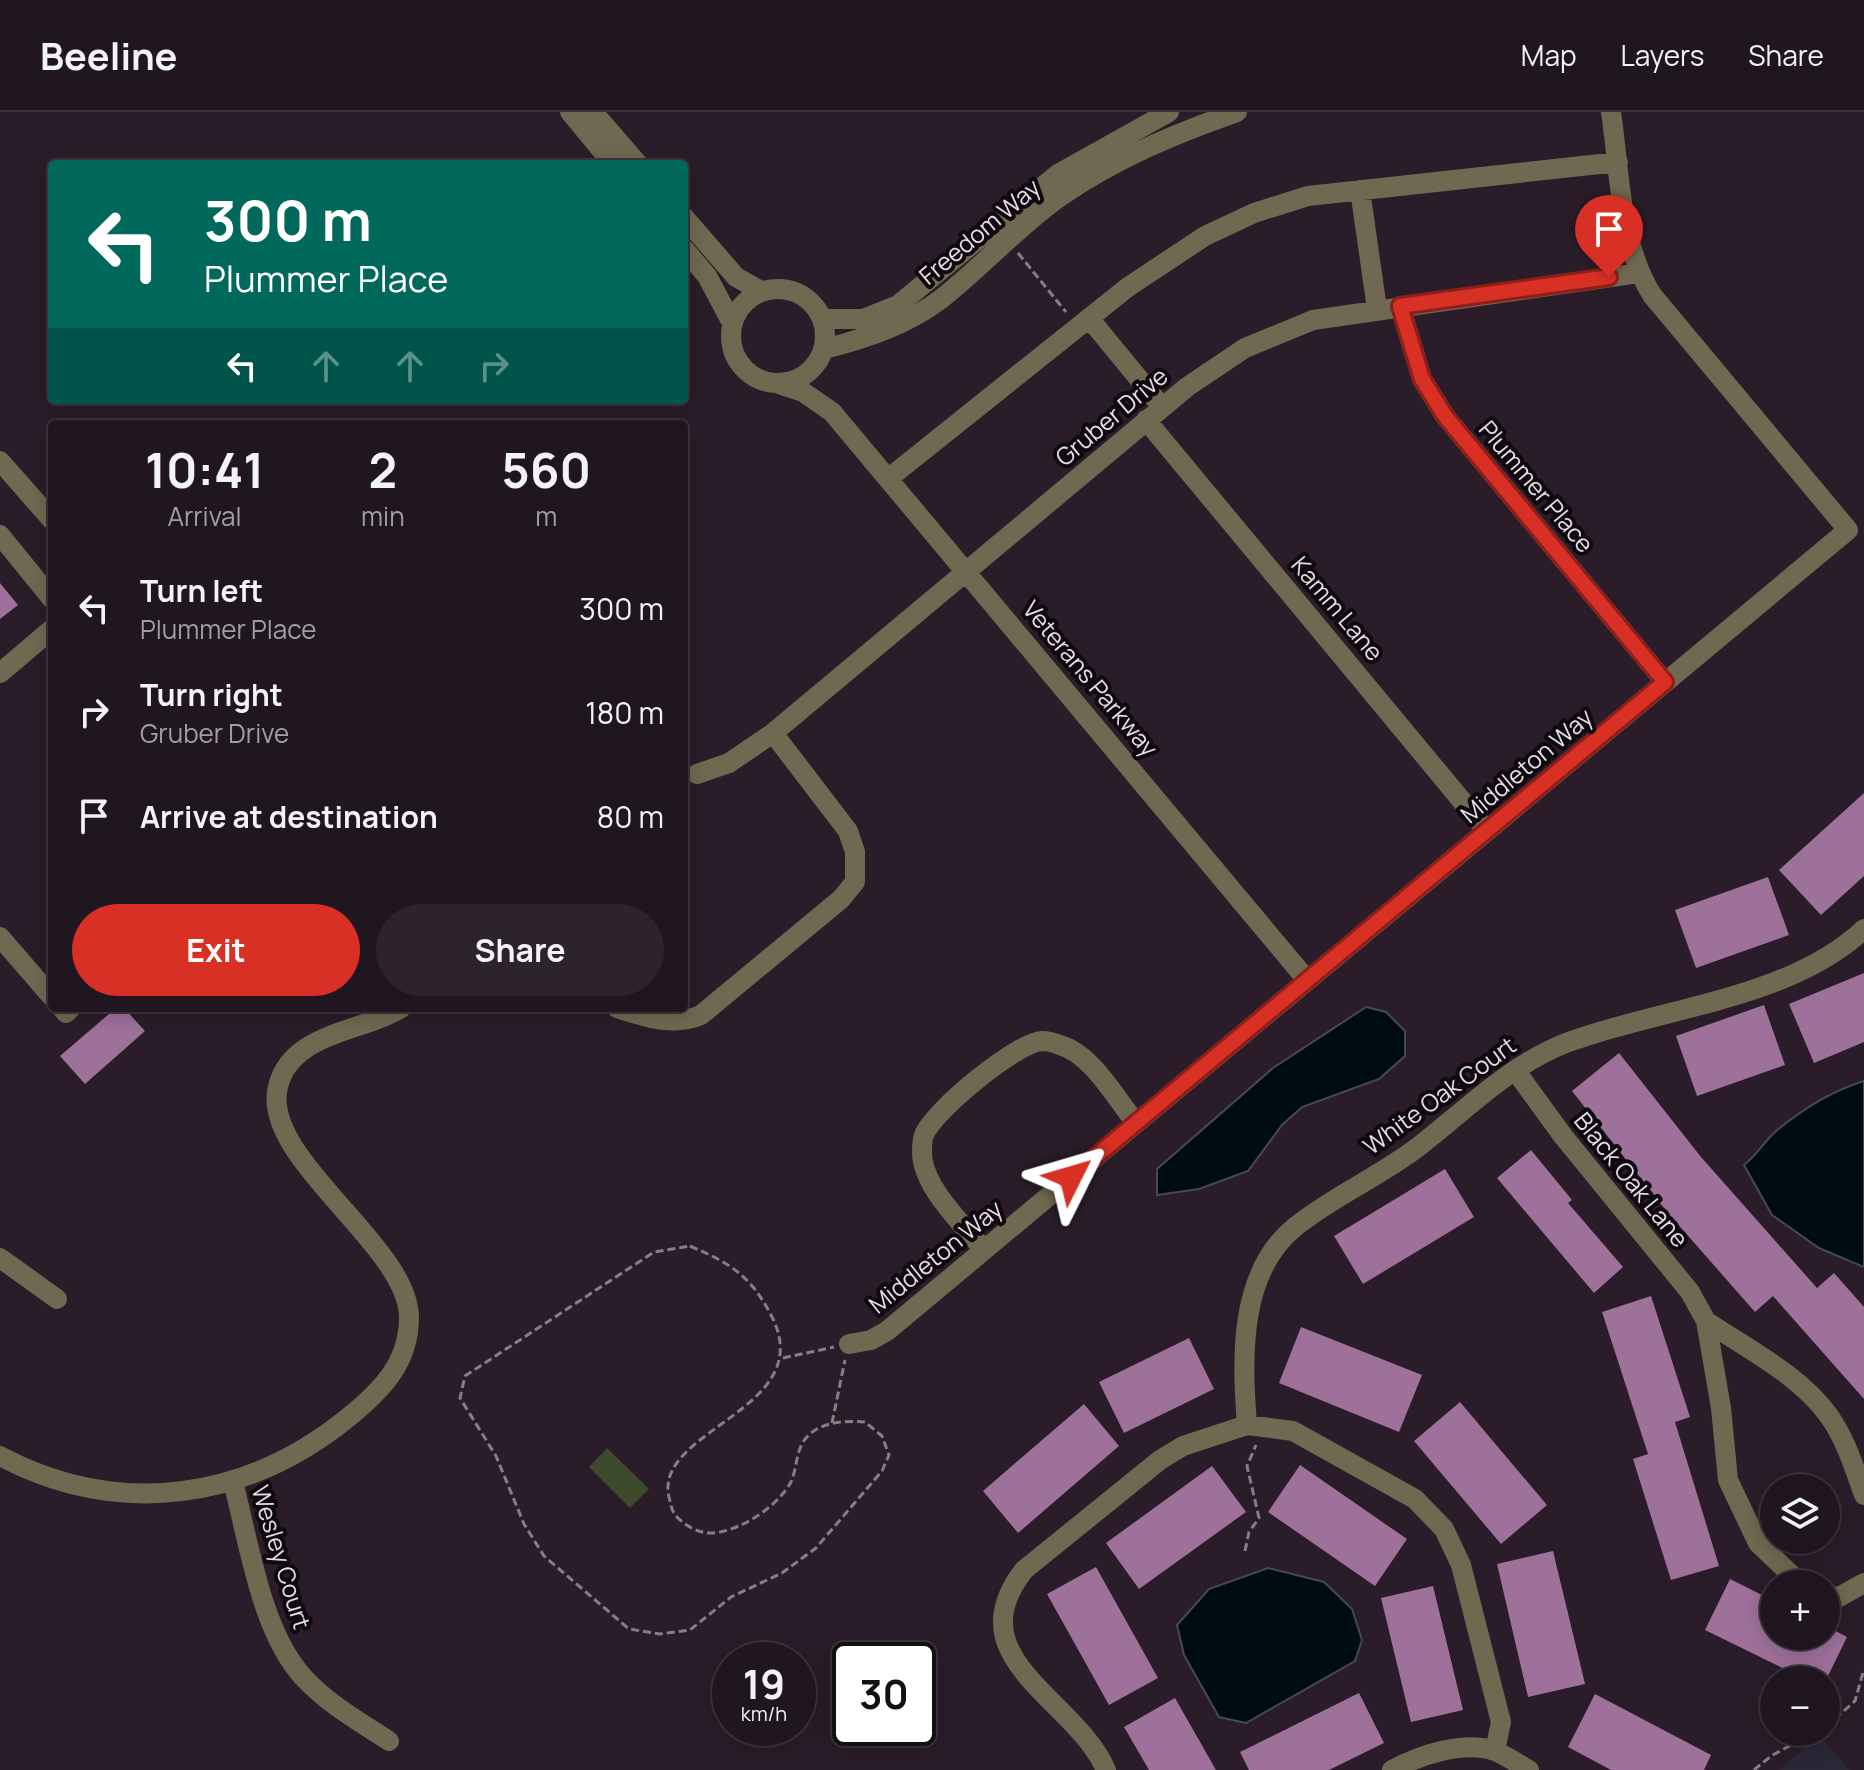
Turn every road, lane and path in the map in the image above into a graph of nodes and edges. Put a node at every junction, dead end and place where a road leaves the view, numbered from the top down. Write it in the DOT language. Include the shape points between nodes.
graph roads {
  1 [pos="570,112"];
  2 [pos="593,112"];
  3 [pos="1237,112"];
  4 [pos="1611,112"];
  5 [pos="1161,115"];
  6 [pos="1160,139"];
  7 [pos="610,160"];
  8 [pos="635,160"];
  9 [pos="1618,162"];
  10 [pos="1360,190"];
  11 [pos="688,222"];
  12 [pos="1002,234"];
  13 [pos="688,254"];
  14 [pos="1639,273"];
  15 [pos="761,291"];
  16 [pos="1400,306"];
  17 [pos="1377,309"];
  18 [pos="823,319"];
  19 [pos="1083,322"];
  20 [pos="732,323"];
  21 [pos="823,351"];
  22 [pos="779,384"];
  23 [pos="832,412"];
  24 [pos="1154,414"];
  25 [pos="0,461"];
  26 [pos="889,478"];
  27 [pos="48,515"];
  28 [pos="0,535"];
  29 [pos="967,570"];
  30 [pos="48,594"];
  31 [pos="48,632"];
  32 [pos="0,673"];
  33 [pos="1665,682"];
  34 [pos="773,733"];
  35 [pos="697,774"];
  36 [pos="1487,831"];
  37 [pos="1864,929"];
  38 [pos="0,937"];
  39 [pos="1307,980"];
  40 [pos="48,992"];
  41 [pos="391,1012"];
  42 [pos="630,1012"];
  43 [pos="1515,1070"];
  44 [pos="1136,1123"];
  45 [pos="984,1250"];
  46 [pos="0,1258"];
  47 [pos="57,1299"];
  48 [pos="1706,1321"];
  49 [pos="849,1344"];
  50 [pos="783,1358"];
  51 [pos="832,1424"];
  52 [pos="1247,1425"];
  53 [pos="0,1456"];
  54 [pos="233,1482"];
  55 [pos="1864,1495"];
  56 [pos="1245,1551"];
  57 [pos="1786,1570"];
  58 [pos="1864,1583"];
  59 [pos="1840,1596"];
  60 [pos="1864,1669"];
  61 [pos="1840,1714"];
  62 [pos="389,1741"];
  63 [pos="1789,1746"];
  64 [pos="1495,1751"];
  65 [pos="1106,1770"];
  66 [pos="1392,1770"];
  67 [pos="1529,1770"];
  68 [pos="1754,1770"];
  1 -- 7 [label="street"];
  2 -- 8 [label="street"];
  3 -- 6 [label="street, Freedom Way"];
  4 -- 9 [label="street, Middleton Way"];
  5 -- 6 [label="street, Freedom Way"];
  5 -- 12 [label="street, Freedom Way" via="1058,174"];
  6 -- 12 [label="street, Freedom Way" via="1114,161"];
  9 -- 10 [label="street"];
  9 -- 14 [label="street, Middleton Way"];
  10 -- 17 [label="street"];
  10 -- 19 [label="street" via="1308,196 1205,236"];
  11 -- 15 [label="street" via="736,277"];
  12 -- 18 [label="street, Freedom Way" via="898,305 863,319"];
  12 -- 19 [label="path"];
  12 -- 21 [label="street, Freedom Way" via="939,300 902,323"];
  13 -- 20 [label="street" via="707,276"];
  14 -- 16 [label="street, Gruber Drive"];
  14 -- 33 [label="street, Middleton Way" via="1848,530"];
  15 -- 18 [label="street" via="776,288 804,296"];
  15 -- 20 [label="street" via="738,309"];
  16 -- 17 [label="street, Gruber Drive"];
  16 -- 33 [label="street, Plummer Place" via="1422,379 1445,416"];
  17 -- 24 [label="street, Gruber Drive" via="1313,320 1257,343 1217,365"];
  18 -- 21 [label="street"];
  19 -- 24 [label="street, Kamm Lane"];
  19 -- 26 [label="street"];
  20 -- 22 [label="street" via="730,337 740,365 764,382"];
  21 -- 22 [label="street" via="805,375"];
  21 -- 23 [label="street, Veterans Parkway" via="821,383"];
  22 -- 23 [label="street, Veterans Parkway" via="803,392"];
  23 -- 26 [label="street, Veterans Parkway"];
  24 -- 29 [label="street, Gruber Drive"];
  24 -- 36 [label="street, Kamm Lane"];
  25 -- 27 [label="street"];
  26 -- 29 [label="street, Veterans Parkway"];
  28 -- 30 [label="street"];
  29 -- 34 [label="street, Gruber Drive"];
  29 -- 39 [label="street, Veterans Parkway"];
  31 -- 32 [label="street"];
  33 -- 36 [label="street, Middleton Way"];
  34 -- 35 [label="street, Gruber Drive" via="729,763"];
  34 -- 42 [label="street" via="848,831 855,852 855,882 701,1015 683,1023"];
  36 -- 39 [label="street, Middleton Way"];
  37 -- 43 [label="street, White Oak Court" via="1849,944 1800,970 1701,1006 1569,1042"];
  38 -- 40 [label="street"];
  39 -- 44 [label="street, Middleton Way"];
  41 -- 54 [label="street" via="326,1035 283,1074 277,1093 291,1141 397,1275 406,1296 406,1350 386,1383 316,1444"];
  43 -- 48 [label="street, Black Oak Lane" via="1690,1292"];
  43 -- 52 [label="street, White Oak Court" via="1416,1149 1293,1228 1267,1261 1244,1338"];
  44 -- 45 [label="street, Middleton Way"];
  44 -- 45 [label="street" via="1085,1060 1064,1046 1042,1041 1004,1059 937,1116 924,1135 922,1153 938,1192"];
  45 -- 49 [label="street, Middleton Way" via="887,1331"];
  46 -- 47 [label="street"];
  48 -- 55 [label="street, Black Oak Lane" via="1788,1377 1827,1413 1846,1445"];
  48 -- 57 [label="street, Black Oak Lane" via="1728,1480 1758,1543"];
  49 -- 50 [label="path"];
  49 -- 51 [label="path"];
  50 -- 51 [label="path" via="757,1395 675,1464 668,1490 673,1513 689,1529 710,1533 735,1528 766,1509 791,1482 802,1443"];
  50 -- 51 [label="path" via="777,1326 757,1287 725,1261 690,1246 654,1252 465,1376 460,1398 496,1456 524,1524 544,1556 629,1629 660,1634 690,1630 731,1597 782,1573 805,1556 882,1471 889,1455 882,1436 865,1422"];
  52 -- 56 [label="path" via="1261,1440 1247,1466 1259,1518"];
  52 -- 64 [label="street" via="1293,1431 1415,1499 1444,1529 1461,1565 1501,1722"];
  52 -- 65 [label="street" via="1183,1446 1160,1460 1024,1570 1009,1590 1002,1635 1014,1660"];
  53 -- 54 [label="street" via="111,1491 187,1492"];
  54 -- 62 [label="street, Wesley Court" via="268,1613 289,1659 333,1704"];
  58 -- 59 [label="street"];
  60 -- 61 [label="path" via="1855,1701"];
  63 -- 68 [label="path"];
  64 -- 66 [label="street" via="1473,1747 1439,1752"];
  64 -- 67 [label="street"];
}
